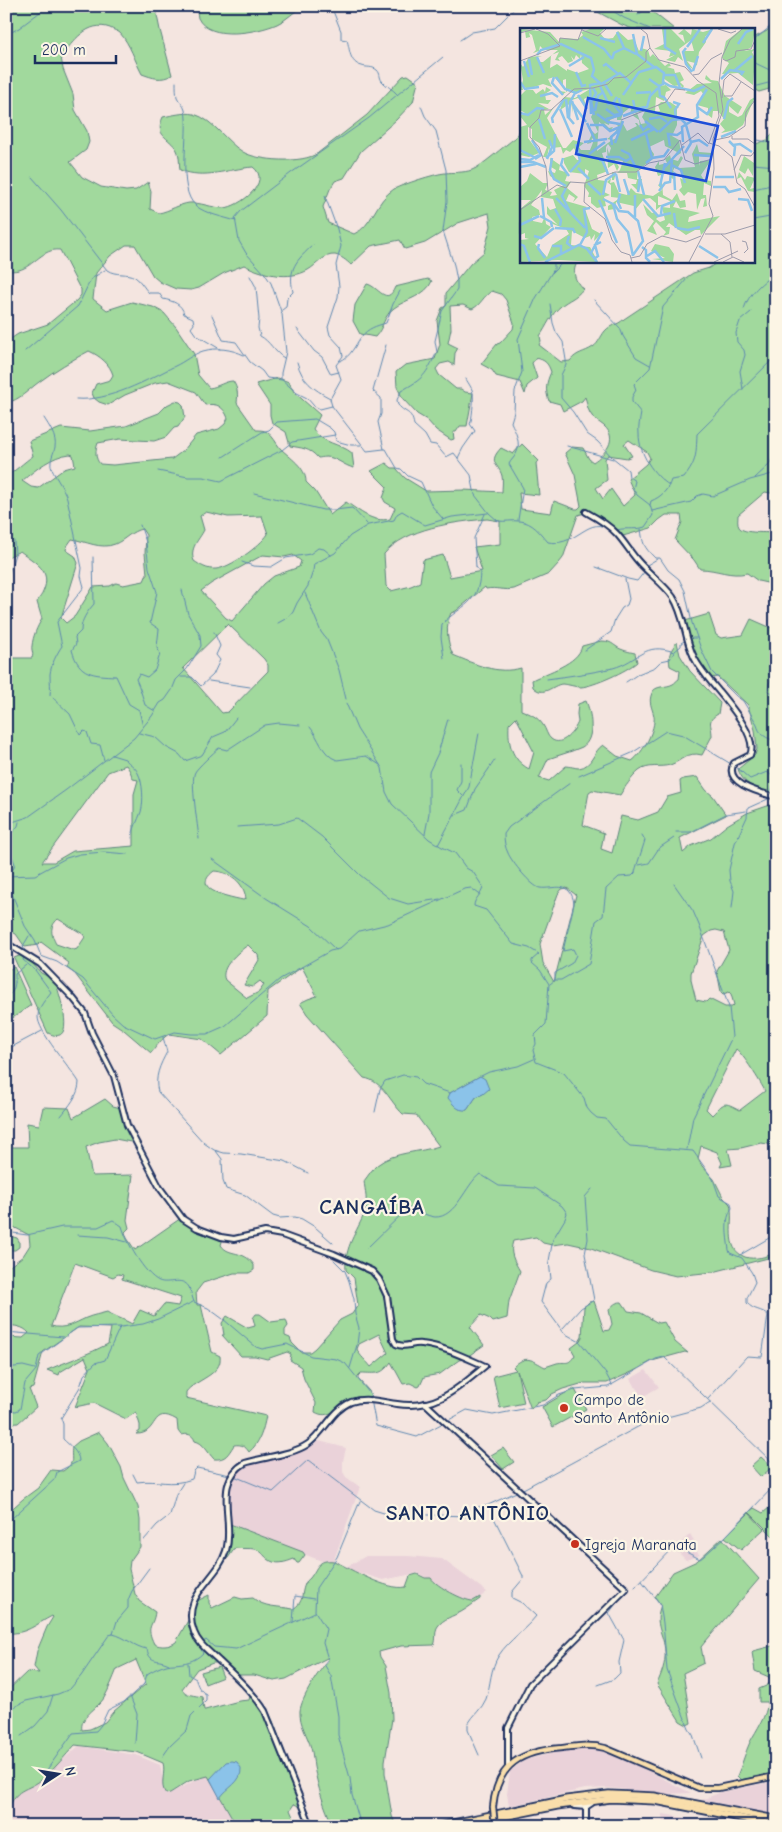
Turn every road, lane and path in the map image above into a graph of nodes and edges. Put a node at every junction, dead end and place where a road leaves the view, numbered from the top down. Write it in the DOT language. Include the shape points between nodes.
graph roads {
  1 [pos="586,512"];
  2 [pos="776,797"];
  3 [pos="6,943"];
  4 [pos="425,1404"];
  5 [pos="508,1766"];
  6 [pos="776,1776"];
  7 [pos="599,1799"];
  8 [pos="557,1806"];
  9 [pos="586,1807"];
  10 [pos="776,1819"];
  11 [pos="759,1821"];
  12 [pos="776,1825"];
  13 [pos="311,1826"];
  14 [pos="439,1826"];
  15 [pos="459,1826"];
  16 [pos="495,1826"];
  17 [pos="586,1826"];
  18 [pos="772,1826"];
  1 -- 2 [label="street" via="616,533 673,598 696,660 751,739 752,752 734,762 731,768 733,776 744,786"];
  3 -- 4 [label="street" via="40,964 85,1013 114,1076 127,1124 164,1194 187,1222 202,1231 234,1239 265,1232 282,1235 372,1271 387,1296 396,1344 418,1343 439,1347 485,1366 452,1392"];
  4 -- 5 [label="street" via="626,1589 533,1679 508,1728"];
  4 -- 13 [label="street" via="352,1402 340,1409 305,1446 245,1463 238,1468 226,1489 228,1542 225,1554 196,1595 192,1608 192,1624 198,1640 265,1711"];
  5 -- 6 [label="main road" via="535,1752 588,1745 613,1750 699,1788 718,1788"];
  5 -- 16 [label="main road, bridge" via="496,1788 493,1806"];
  7 -- 8 [label="highway"];
  7 -- 9 [label="street"];
  7 -- 11 [label="highway" via="656,1801"];
  8 -- 9 [label="street"];
  8 -- 15 [label="highway"];
  9 -- 17 [label="street"];
  10 -- 14 [label="highway" via="654,1796 609,1794 558,1801"];
  11 -- 12 [label="highway"];
  11 -- 18 [label="highway"];
}
